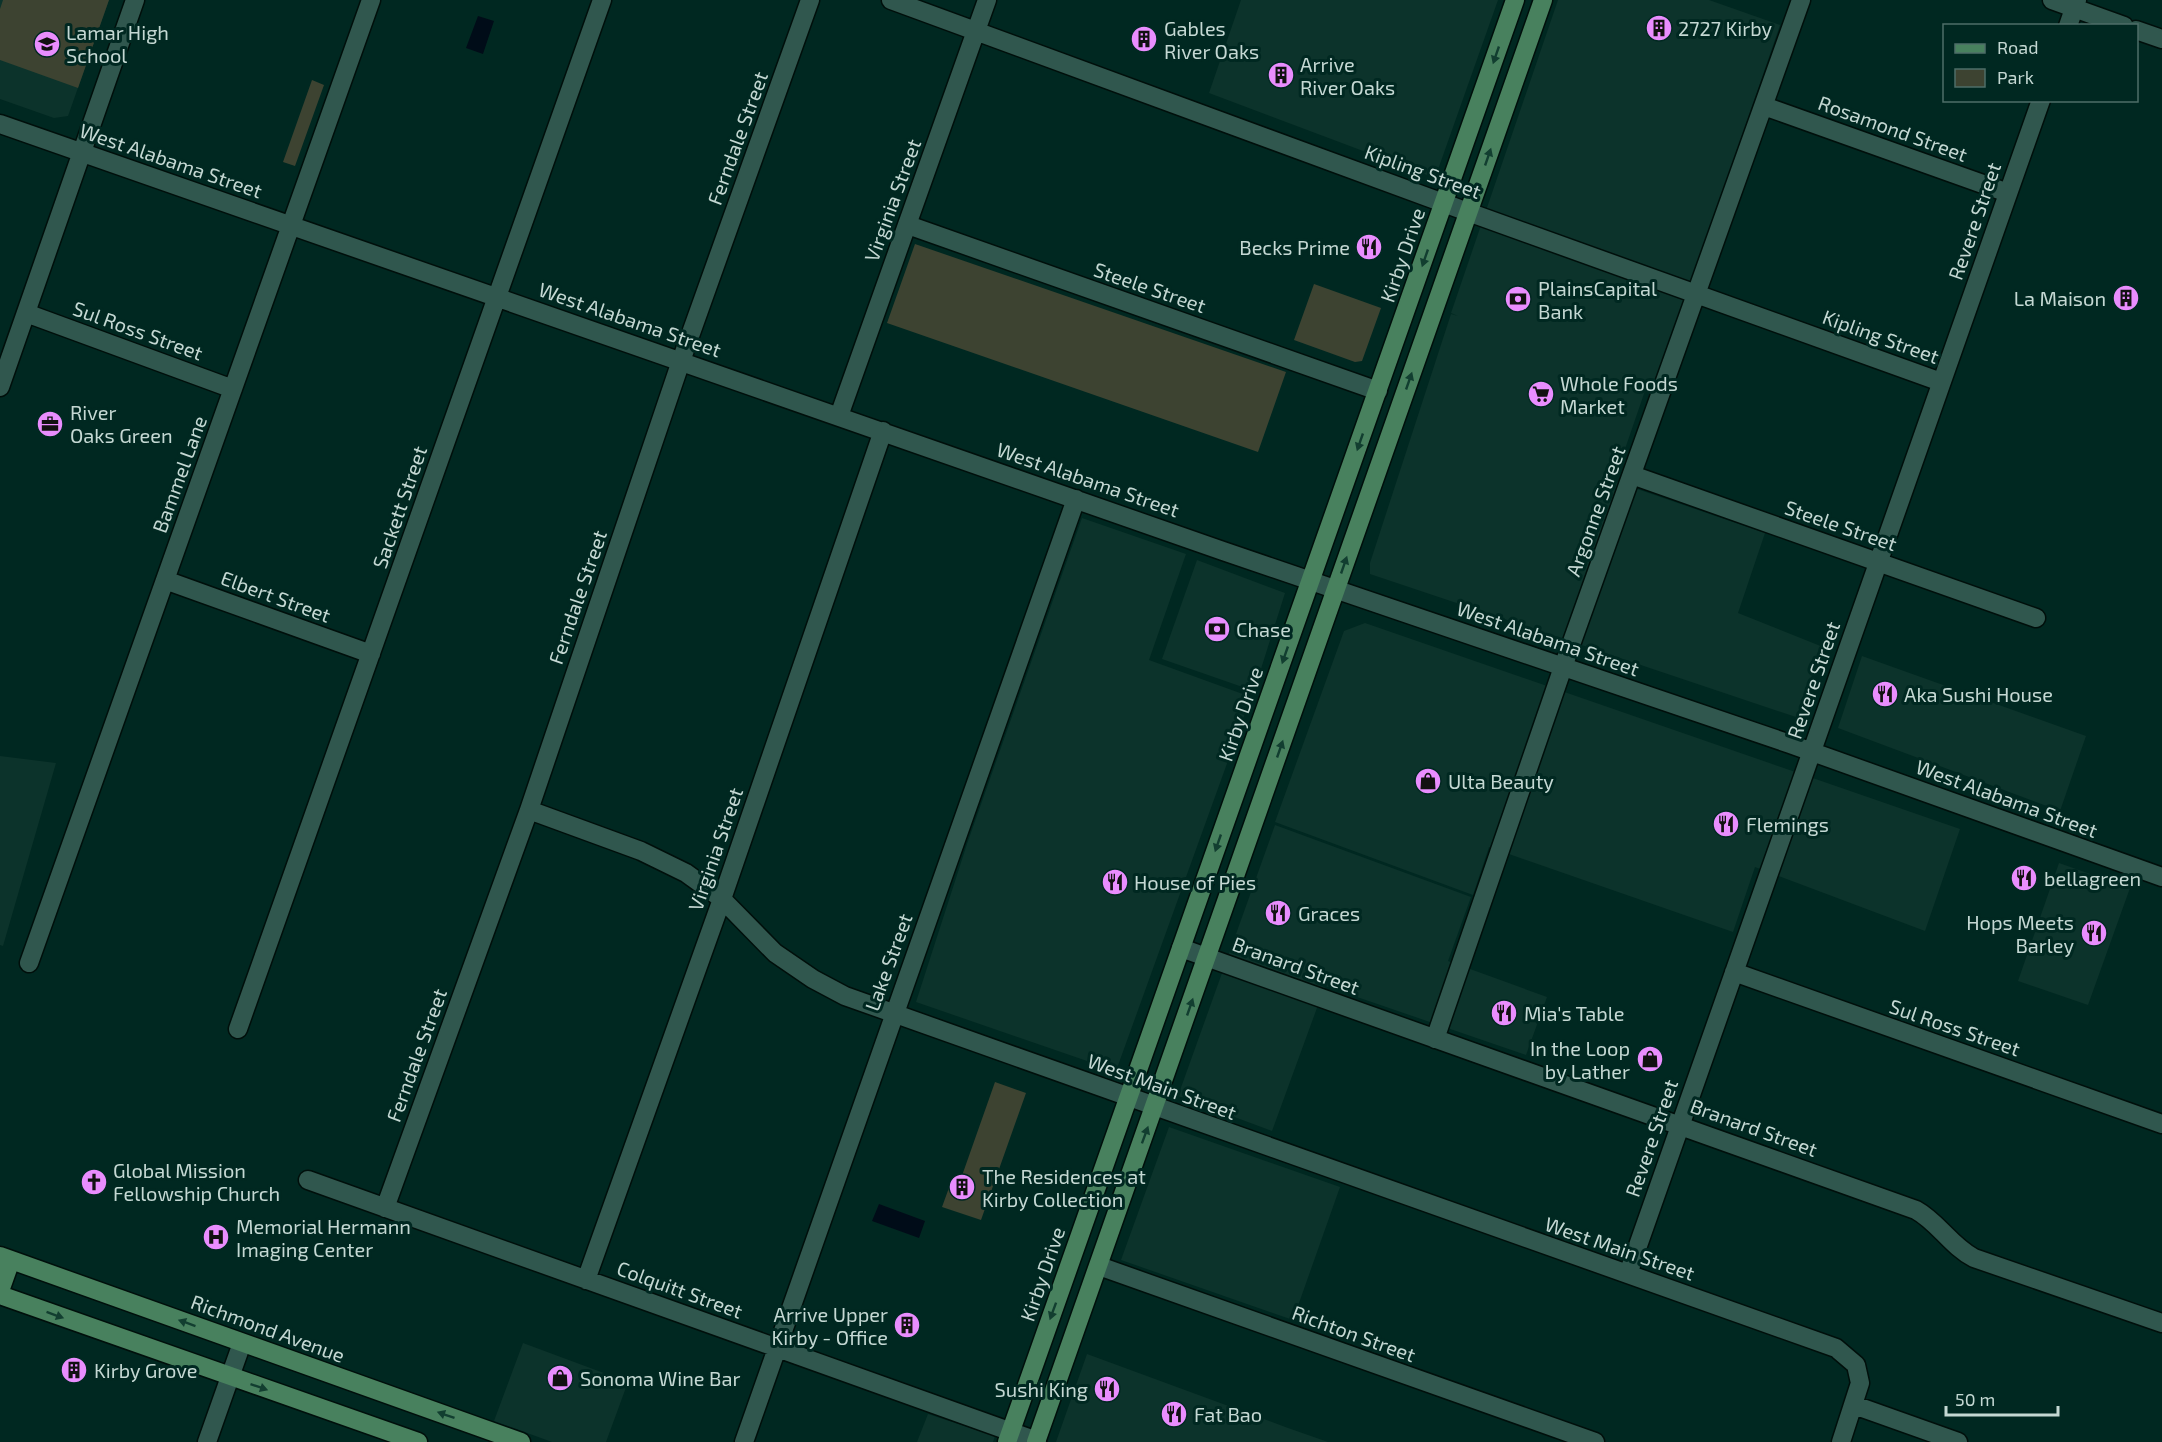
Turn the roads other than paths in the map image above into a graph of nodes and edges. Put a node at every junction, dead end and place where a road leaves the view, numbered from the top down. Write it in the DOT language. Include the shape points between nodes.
graph roads {
  1 [pos="135,0"];
  2 [pos="371,0"];
  3 [pos="602,0"];
  4 [pos="810,0"];
  5 [pos="891,0"];
  6 [pos="987,0"];
  7 [pos="1515,0"];
  8 [pos="1543,0"];
  9 [pos="1802,0"];
  10 [pos="2052,0"];
  11 [pos="2076,4"];
  12 [pos="2069,24"];
  13 [pos="2120,24"];
  14 [pos="976,31"];
  15 [pos="2138,31"];
  16 [pos="2162,39"];
  17 [pos="2040,102"];
  18 [pos="1764,106"];
  19 [pos="0,124"];
  20 [pos="82,153"];
  21 [pos="2008,193"];
  22 [pos="1444,203"];
  23 [pos="1468,212"];
  24 [pos="291,225"];
  25 [pos="908,225"];
  26 [pos="1697,293"];
  27 [pos="497,297"];
  28 [pos="26,313"];
  29 [pos="681,361"];
  30 [pos="1941,382"];
  31 [pos="0,387"];
  32 [pos="233,389"];
  33 [pos="1378,391"];
  34 [pos="839,416"];
  35 [pos="882,431"];
  36 [pos="1389,437"];
  37 [pos="1632,475"];
  38 [pos="1076,499"];
  39 [pos="1878,562"];
  40 [pos="165,580"];
  41 [pos="1311,580"];
  42 [pos="1336,589"];
  43 [pos="2036,618"];
  44 [pos="371,654"];
  45 [pos="1563,667"];
  46 [pos="1811,752"];
  47 [pos="1235,795"];
  48 [pos="1261,804"];
  49 [pos="529,810"];
  50 [pos="2162,877"];
  51 [pos="722,899"];
  52 [pos="1181,948"];
  53 [pos="1207,958"];
  54 [pos="28,963"];
  55 [pos="1734,972"];
  56 [pos="893,1015"];
  57 [pos="238,1029"];
  58 [pos="1435,1039"];
  59 [pos="1128,1098"];
  60 [pos="1155,1107"];
  61 [pos="1679,1124"];
  62 [pos="2162,1124"];
  63 [pos="308,1180"];
  64 [pos="385,1208"];
  65 [pos="5,1258"];
  66 [pos="1099,1266"];
  67 [pos="1628,1274"];
  68 [pos="586,1280"];
  69 [pos="0,1293"];
  70 [pos="2162,1323"];
  71 [pos="242,1343"];
  72 [pos="776,1347"];
  73 [pos="230,1377"];
  74 [pos="1854,1405"];
  75 [pos="476,1434"];
  76 [pos="1009,1437"];
  77 [pos="1036,1441"];
  78 [pos="207,1442"];
  79 [pos="418,1442"];
  80 [pos="521,1442"];
  81 [pos="744,1442"];
  82 [pos="1595,1442"];
  83 [pos="1840,1442"];
  84 [pos="1958,1442"];
  1 -- 20 [label="street"];
  2 -- 24 [label="street, Bammel Lane"];
  3 -- 27 [label="street, Sackett Street"];
  4 -- 29 [label="street, Ferndale Street"];
  5 -- 14 [label="street, Kipling Street"];
  6 -- 14 [label="street, Virginia Street"];
  7 -- 22 [label="main road, Kirby Drive, one-way"];
  23 -- 8 [label="main road, one-way"];
  9 -- 18 [label="street, Argonne Street"];
  10 -- 11 [label="street"];
  11 -- 12 [label="street"];
  11 -- 13 [label="street"];
  14 -- 22 [label="street, Kipling Street"];
  14 -- 25 [label="street, Virginia Street"];
  15 -- 16 [label="street"];
  17 -- 21 [label="street, Revere Street"];
  18 -- 21 [label="street, Rosamond Street"];
  18 -- 26 [label="street, Argonne Street"];
  19 -- 20 [label="street, West Alabama Street"];
  20 -- 24 [label="street, West Alabama Street"];
  20 -- 28 [label="street"];
  21 -- 30 [label="street, Revere Street"];
  22 -- 23 [label="street, Kipling Street"];
  22 -- 33 [label="main road, Kirby Drive, one-way"];
  23 -- 26 [label="street, Kipling Street"];
  36 -- 23 [label="main road, one-way"];
  24 -- 27 [label="street, West Alabama Street"];
  24 -- 32 [label="street, Bammel Lane"];
  25 -- 33 [label="street, Steele Street"];
  25 -- 34 [label="street, Virginia Street"];
  26 -- 30 [label="street, Kipling Street"];
  26 -- 37 [label="street, Argonne Street"];
  27 -- 29 [label="street, West Alabama Street"];
  27 -- 44 [label="street, Sackett Street"];
  28 -- 31 [label="street"];
  28 -- 32 [label="street, Sul Ross Street"];
  29 -- 34 [label="street, West Alabama Street"];
  29 -- 49 [label="street, Ferndale Street"];
  30 -- 39 [label="street, Revere Street"];
  32 -- 40 [label="street, Bammel Lane"];
  33 -- 36 [label="main road"];
  33 -- 41 [label="main road, Kirby Drive, one-way"];
  34 -- 35 [label="street, West Alabama Street"];
  35 -- 38 [label="street, West Alabama Street"];
  35 -- 51 [label="street, Virginia Street"];
  42 -- 36 [label="main road, one-way"];
  37 -- 39 [label="street, Steele Street"];
  37 -- 45 [label="street, Argonne Street"];
  38 -- 41 [label="street, West Alabama Street"];
  38 -- 56 [label="street, Lake Street"];
  39 -- 43 [label="street, Steele Street"];
  39 -- 46 [label="street, Revere Street"];
  40 -- 44 [label="street, Elbert Street"];
  40 -- 54 [label="street, Bammel Lane"];
  41 -- 42 [label="street, West Alabama Street"];
  41 -- 47 [label="main road, Kirby Drive, one-way"];
  42 -- 45 [label="street, West Alabama Street"];
  48 -- 42 [label="main road, one-way"];
  44 -- 57 [label="street, Sackett Street"];
  45 -- 46 [label="street, West Alabama Street"];
  45 -- 58 [label="street, Argonne Street"];
  46 -- 50 [label="street, West Alabama Street"];
  46 -- 55 [label="street, Revere Street"];
  47 -- 48 [label="main road"];
  47 -- 52 [label="main road, Kirby Drive, one-way"];
  48 -- 53 [label="main road"];
  49 -- 51 [label="street, West Main Street" via="642,851 686,873"];
  49 -- 64 [label="street, Ferndale Street"];
  51 -- 56 [label="street, West Main Street" via="775,953 813,979"];
  51 -- 68 [label="street, Virginia Street"];
  52 -- 53 [label="street, Branard Street"];
  52 -- 59 [label="main road, Kirby Drive"];
  53 -- 58 [label="street, Branard Street"];
  60 -- 53 [label="main road, one-way"];
  55 -- 61 [label="street, Revere Street"];
  55 -- 62 [label="street, Sul Ross Street"];
  56 -- 59 [label="street, West Main Street"];
  56 -- 72 [label="street, Lake Street"];
  58 -- 61 [label="street, Branard Street"];
  59 -- 60 [label="street, West Main Street"];
  59 -- 76 [label="main road, Kirby Drive, one-way"];
  66 -- 60 [label="main road, one-way"];
  60 -- 67 [label="street, West Main Street"];
  61 -- 67 [label="street, Revere Street"];
  61 -- 70 [label="street, Branard Street" via="1916,1210 1926,1215 1962,1252 1974,1258"];
  63 -- 64 [label="street, Colquitt Street"];
  64 -- 68 [label="street, Colquitt Street"];
  65 -- 69 [label="main road"];
  71 -- 65 [label="main road, Richmond Avenue, one-way"];
  66 -- 77 [label="main road"];
  66 -- 82 [label="street, Richton Street"];
  67 -- 74 [label="street, West Main Street" via="1836,1348 1856,1365 1860,1383"];
  68 -- 72 [label="street, Colquitt Street"];
  69 -- 73 [label="main road, one-way"];
  71 -- 73 [label="street"];
  75 -- 71 [label="main road, Richmond Avenue, one-way"];
  72 -- 76 [label="street, Colquitt Street"];
  72 -- 81 [label="street, Lake Street"];
  73 -- 78 [label="street"];
  73 -- 79 [label="main road, one-way"];
  74 -- 83 [label="street, West Main Street"];
  74 -- 84 [label="street"];
  75 -- 80 [label="main road, Richmond Avenue"];
  76 -- 77 [label="street, Colquitt Street"];
}
